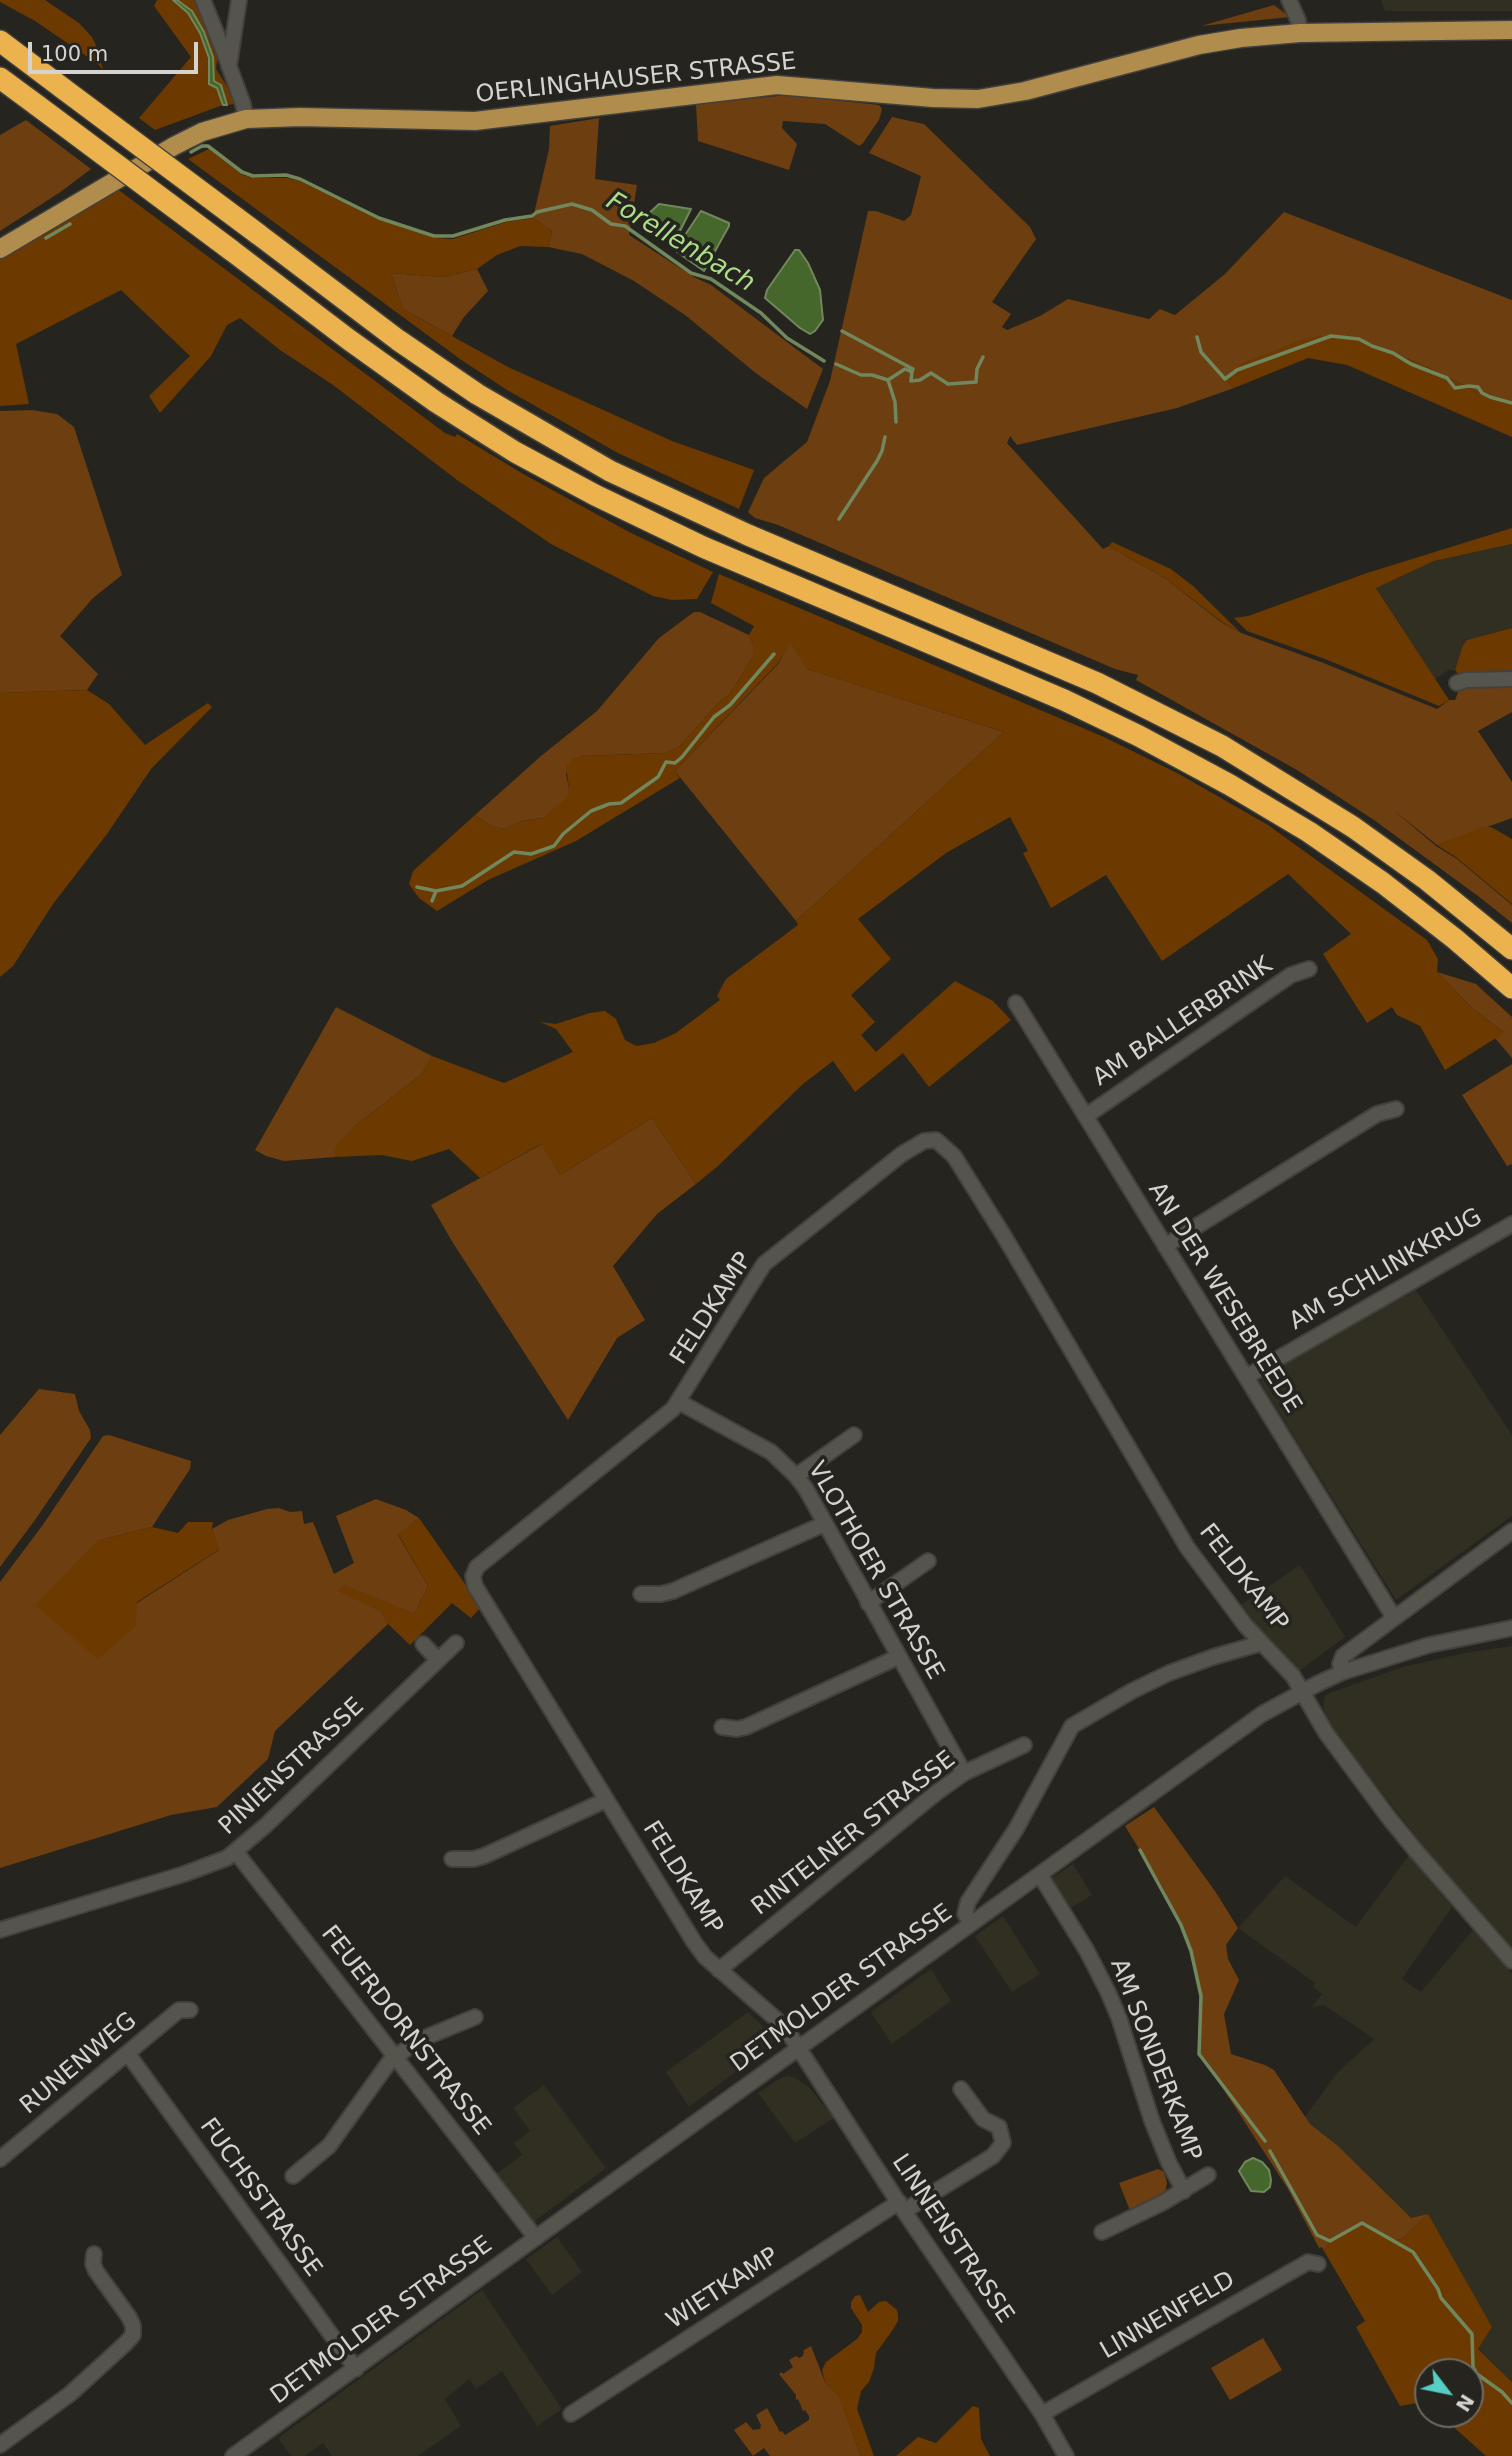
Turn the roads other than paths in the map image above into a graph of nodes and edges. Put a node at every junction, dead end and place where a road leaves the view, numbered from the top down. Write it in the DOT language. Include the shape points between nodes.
graph roads {
  1 [pos="203,0"];
  2 [pos="239,0"];
  3 [pos="1289,0"];
  4 [pos="1512,30"];
  5 [pos="1300,33"];
  6 [pos="0,41"];
  7 [pos="229,66"];
  8 [pos="0,78"];
  9 [pos="246,119"];
  10 [pos="0,249"];
  11 [pos="1512,680"];
  12 [pos="1457,683"];
  13 [pos="1512,949"];
  14 [pos="1309,969"];
  15 [pos="1512,988"];
  16 [pos="1016,1003"];
  17 [pos="1396,1109"];
  18 [pos="1086,1116"];
  19 [pos="1512,1224"];
  20 [pos="1166,1246"];
  21 [pos="1246,1377"];
  22 [pos="679,1402"];
  23 [pos="854,1435"];
  24 [pos="796,1476"];
  25 [pos="824,1524"];
  26 [pos="1512,1531"];
  27 [pos="928,1561"];
  28 [pos="640,1594"];
  29 [pos="868,1603"];
  30 [pos="1393,1616"];
  31 [pos="1512,1628"];
  32 [pos="456,1643"];
  33 [pos="1262,1643"];
  34 [pos="423,1644"];
  35 [pos="898,1657"];
  36 [pos="438,1660"];
  37 [pos="1343,1672"];
  38 [pos="1302,1691"];
  39 [pos="722,1727"];
  40 [pos="1024,1745"];
  41 [pos="964,1773"];
  42 [pos="606,1800"];
  43 [pos="236,1852"];
  44 [pos="452,1859"];
  45 [pos="1040,1875"];
  46 [pos="972,1923"];
  47 [pos="0,1930"];
  48 [pos="1512,1961"];
  49 [pos="719,1970"];
  50 [pos="190,2010"];
  51 [pos="475,2017"];
  52 [pos="799,2048"];
  53 [pos="128,2054"];
  54 [pos="396,2056"];
  55 [pos="961,2089"];
  56 [pos="0,2159"];
  57 [pos="1208,2175"];
  58 [pos="293,2176"];
  59 [pos="1184,2191"];
  60 [pos="902,2206"];
  61 [pos="1102,2232"];
  62 [pos="536,2238"];
  63 [pos="94,2254"];
  64 [pos="1318,2264"];
  65 [pos="356,2369"];
  66 [pos="571,2414"];
  67 [pos="1042,2414"];
  68 [pos="0,2445"];
  69 [pos="233,2456"];
  70 [pos="1066,2456"];
  1 -- 7 [label="street"];
  2 -- 7 [label="street"];
  3 -- 5 [label="street"];
  4 -- 5 [label="main road, OERLINGHAUSER STRASSE"];
  5 -- 9 [label="main road, OERLINGHAUSER STRASSE" via="1199,45 978,99 778,85 475,121"];
  6 -- 13 [label="highway, bridge" via="398,340 477,394 610,471 748,535 1097,683 1222,746 1353,827"];
  7 -- 9 [label="street"];
  8 -- 15 [label="highway, bridge" via="436,402 515,452 703,547 1064,700 1158,746 1309,832 1383,883"];
  9 -- 10 [label="main road, OERLINGHAUSER STRASSE" via="174,146"];
  11 -- 12 [label="street"];
  14 -- 18 [label="street, AM BALLERBRINK" via="1291,975"];
  16 -- 18 [label="street, AN DER WESEBREEDE"];
  17 -- 20 [label="street" via="1377,1114"];
  18 -- 20 [label="street, AN DER WESEBREEDE"];
  19 -- 21 [label="street, AM SCHLINKKRUG"];
  20 -- 21 [label="street, AN DER WESEBREEDE"];
  21 -- 30 [label="street, AN DER WESEBREEDE"];
  22 -- 24 [label="street, VLOTHOER STRASSE" via="771,1451"];
  22 -- 33 [label="street, FELDKAMP" via="764,1265 902,1154 923,1141 936,1140 954,1156 1004,1236 1187,1547"];
  22 -- 42 [label="street, FELDKAMP" via="477,1567 473,1576"];
  23 -- 24 [label="street"];
  24 -- 25 [label="street, VLOTHOER STRASSE"];
  25 -- 28 [label="street" via="673,1591"];
  25 -- 29 [label="street, VLOTHOER STRASSE"];
  26 -- 30 [label="street"];
  27 -- 29 [label="street"];
  29 -- 35 [label="street, VLOTHOER STRASSE"];
  30 -- 37 [label="street" via="1343,1656"];
  31 -- 37 [label="street, DETMOLDER STRASSE" via="1429,1645"];
  32 -- 36 [label="street, PINIENSTRASSE"];
  33 -- 38 [label="street, FELDKAMP"];
  33 -- 46 [label="street" via="1169,1673 1072,1726 1016,1829 968,1902 965,1914"];
  34 -- 36 [label="street"];
  35 -- 39 [label="street" via="746,1727"];
  35 -- 41 [label="street, VLOTHOER STRASSE"];
  36 -- 43 [label="street, PINIENSTRASSE"];
  37 -- 38 [label="street, DETMOLDER STRASSE"];
  38 -- 45 [label="street, DETMOLDER STRASSE" via="1249,1723"];
  38 -- 48 [label="street, FELDKAMP" via="1326,1733 1389,1818"];
  40 -- 41 [label="street, RINTELNER STRASSE"];
  41 -- 49 [label="street, RINTELNER STRASSE"];
  42 -- 44 [label="street" via="484,1856"];
  42 -- 49 [label="street, FELDKAMP" via="694,1942"];
  43 -- 47 [label="street, PINIENSTRASSE" via="184,1874"];
  43 -- 54 [label="street, FEUERDORNSTRASSE"];
  45 -- 46 [label="street, DETMOLDER STRASSE"];
  45 -- 59 [label="street, AM SONDERKAMP" via="1104,1983 1152,2121"];
  46 -- 52 [label="street, DETMOLDER STRASSE"];
  49 -- 52 [label="street, FELDKAMP" via="776,2019"];
  50 -- 53 [label="street, RUNENWEG" via="179,2010"];
  51 -- 54 [label="street" via="417,2041"];
  52 -- 60 [label="street, LINNENSTRASSE"];
  52 -- 62 [label="street, DETMOLDER STRASSE"];
  53 -- 56 [label="street, RUNENWEG"];
  53 -- 65 [label="street, FUCHSSTRASSE"];
  54 -- 58 [label="street" via="329,2147"];
  54 -- 62 [label="street, FEUERDORNSTRASSE"];
  55 -- 60 [label="street, WIETKAMP" via="983,2119 999,2127 1003,2143 993,2156"];
  57 -- 59 [label="street, AM SONDERKAMP"];
  59 -- 61 [label="street, AM SONDERKAMP"];
  60 -- 66 [label="street, WIETKAMP"];
  60 -- 67 [label="street, LINNENSTRASSE"];
  62 -- 65 [label="street, DETMOLDER STRASSE"];
  63 -- 68 [label="street" via="96,2271 129,2317 132,2334 70,2394"];
  64 -- 67 [label="street, LINNENFELD" via="1308,2262"];
  65 -- 69 [label="street, DETMOLDER STRASSE"];
  67 -- 70 [label="street, LINNENSTRASSE"];
}
